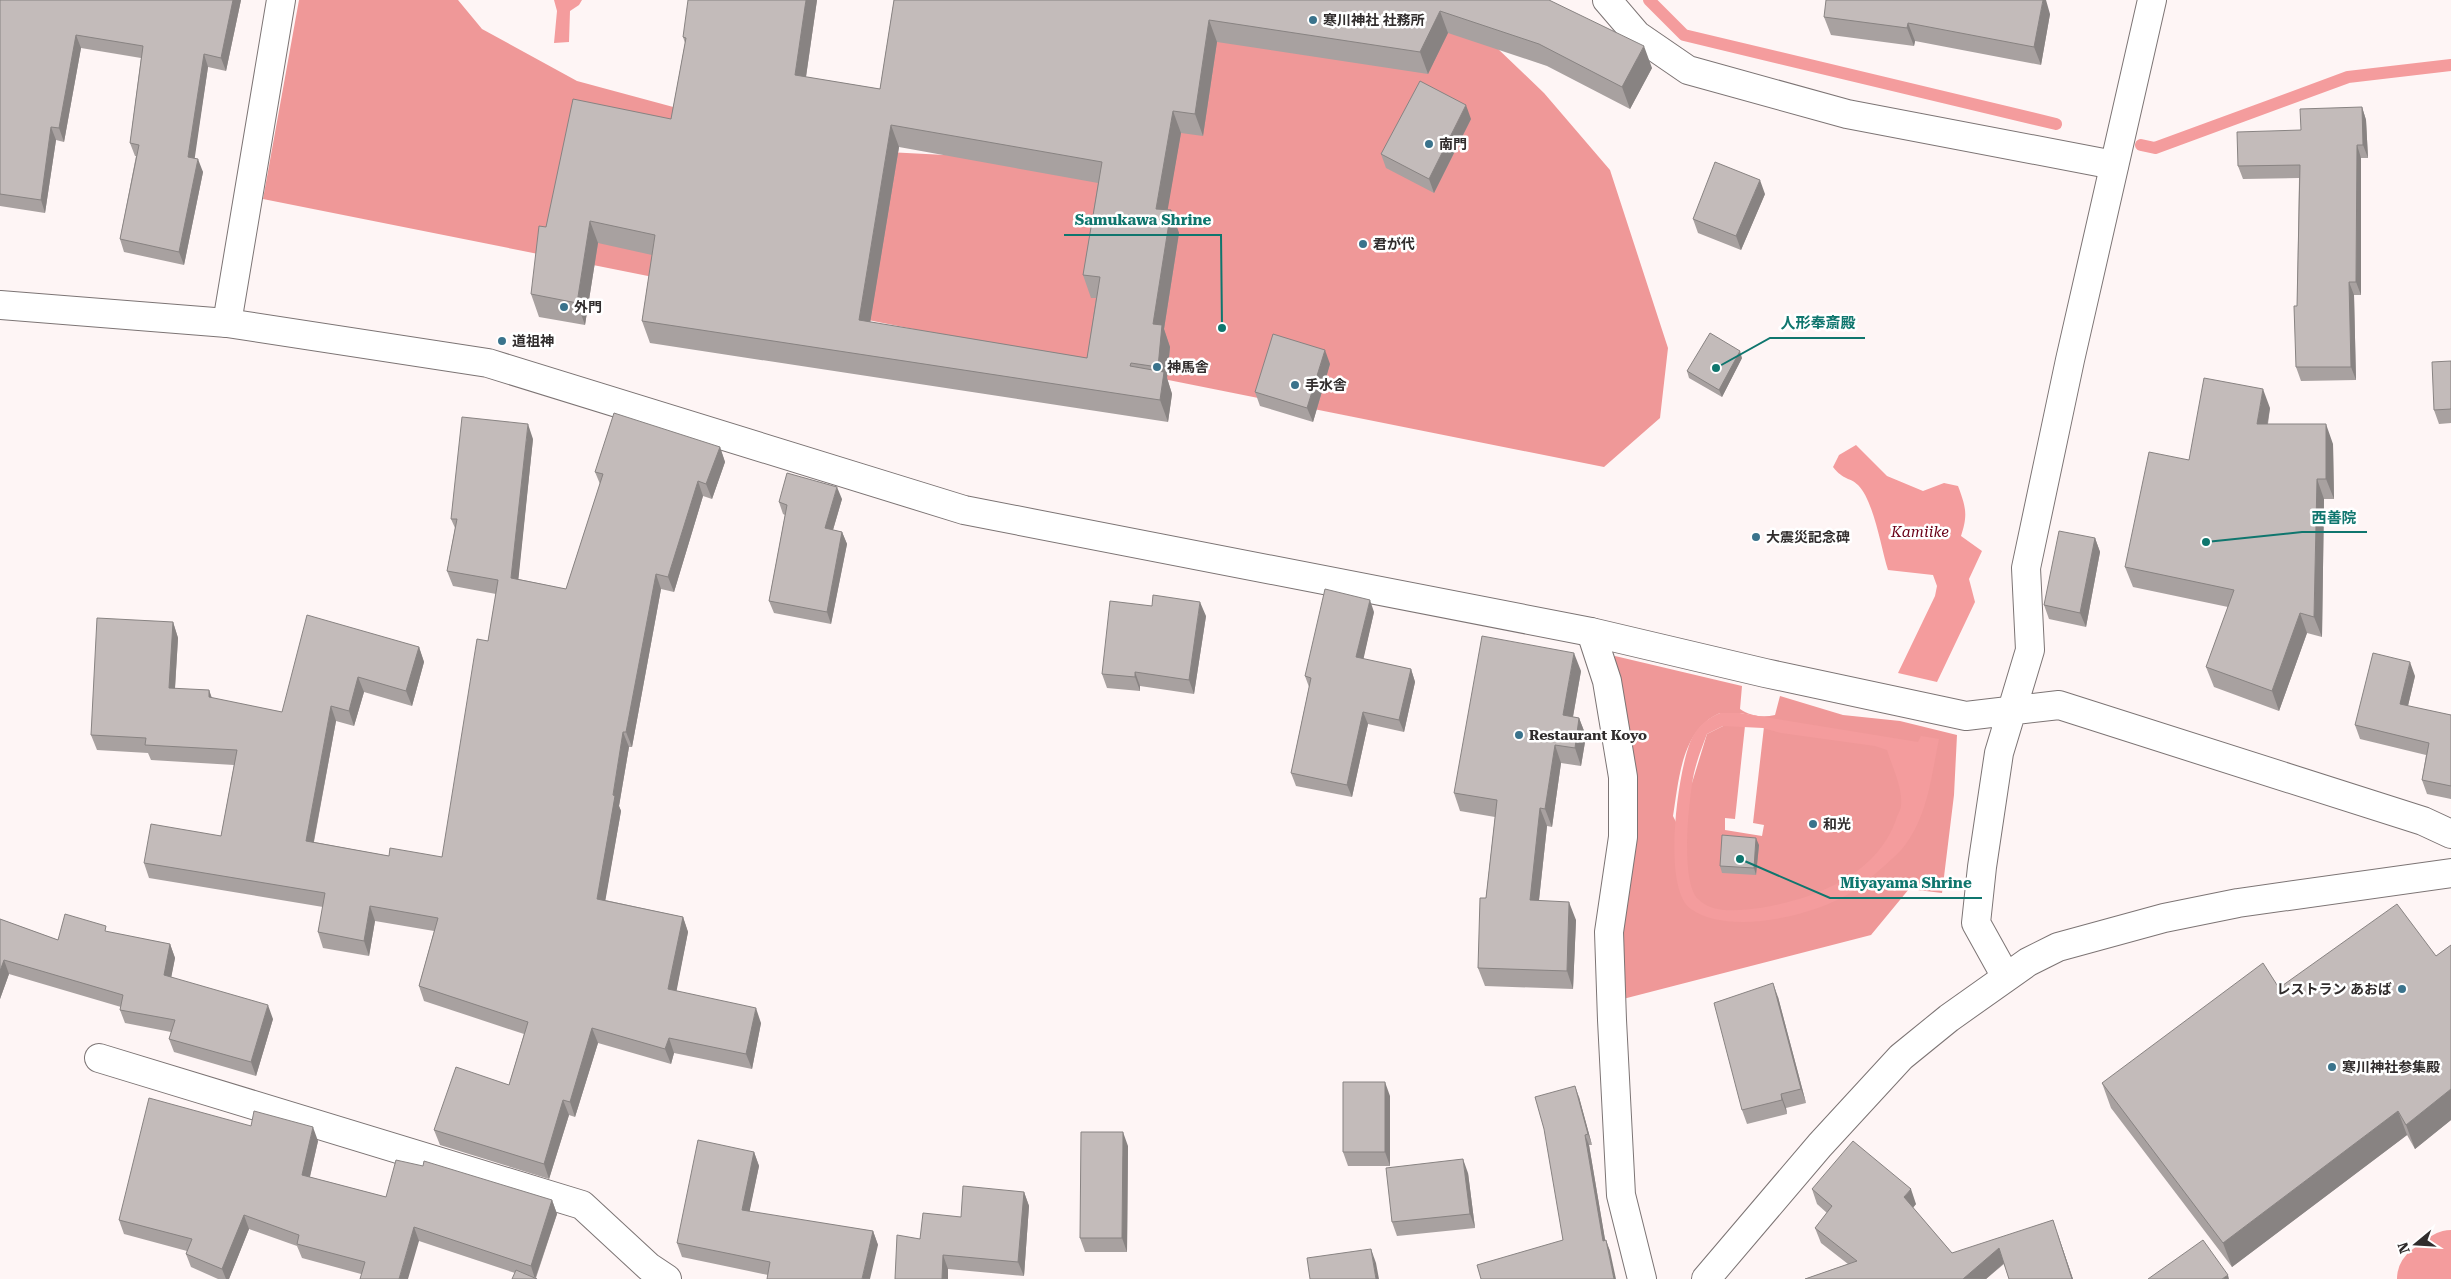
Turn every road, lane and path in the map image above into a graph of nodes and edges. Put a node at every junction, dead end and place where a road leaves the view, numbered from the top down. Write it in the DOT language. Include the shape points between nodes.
graph roads {
  1 [pos="282,0"];
  2 [pos="1607,0"];
  3 [pos="2152,0"];
  4 [pos="2114,165"];
  5 [pos="0,305"];
  6 [pos="227,323"];
  7 [pos="1591,632"];
  8 [pos="2012,710"];
  9 [pos="2451,834"];
  10 [pos="2451,873"];
  11 [pos="2006,977"];
  12 [pos="99,1058"];
  13 [pos="666,1279"];
  14 [pos="1642,1279"];
  15 [pos="1706,1279"];
  1 -- 6 [label="street"];
  2 -- 4 [label="street" via="1637,35 1688,70 1847,114"];
  3 -- 4 [label="street"];
  4 -- 8 [label="street" via="2026,568 2030,650"];
  5 -- 6 [label="street"];
  6 -- 7 [label="street" via="488,363 964,510"];
  7 -- 8 [label="street" via="1966,716"];
  7 -- 14 [label="street" via="1606,681 1623,777 1624,837 1609,932 1621,1195"];
  8 -- 9 [label="street" via="2059,705 2423,821"];
  8 -- 11 [label="street" via="1999,753 1976,924"];
  10 -- 11 [label="street" via="2238,903 2164,918 2058,947"];
  11 -- 15 [label="street" via="1901,1057 1820,1144"];
  12 -- 13 [label="street" via="582,1205 648,1267"];
}
